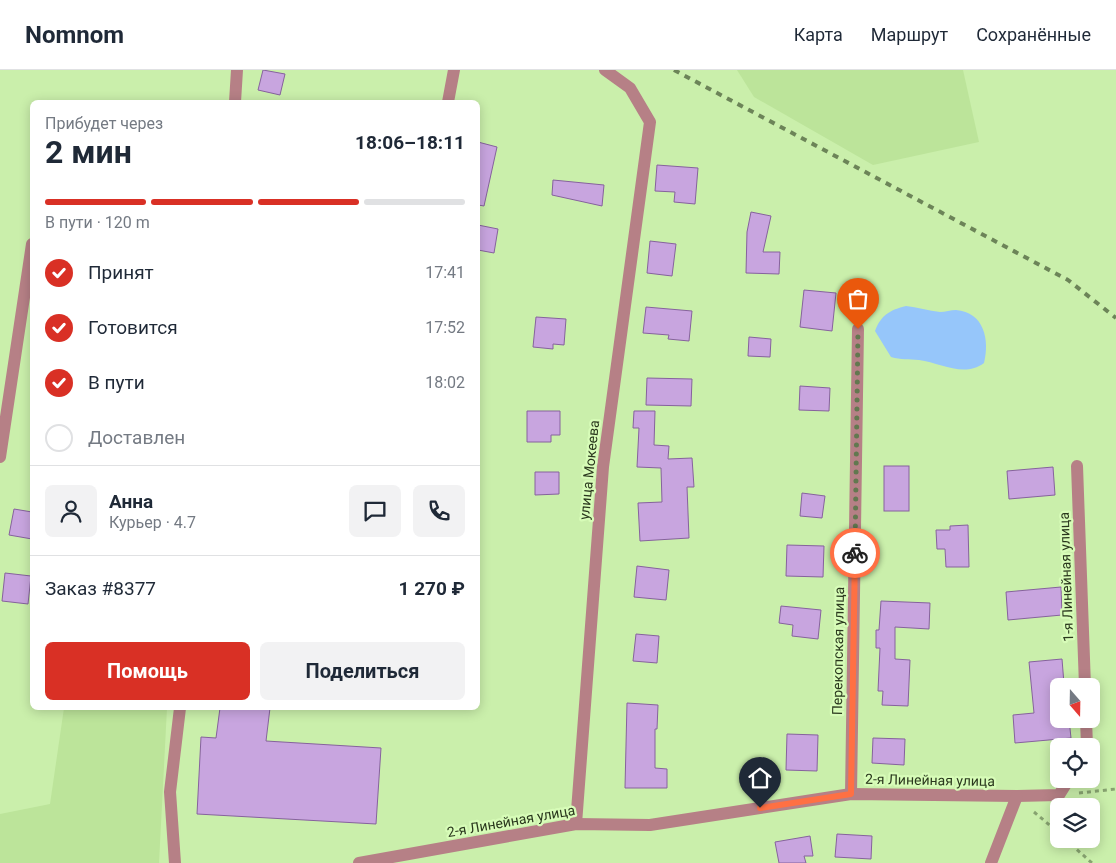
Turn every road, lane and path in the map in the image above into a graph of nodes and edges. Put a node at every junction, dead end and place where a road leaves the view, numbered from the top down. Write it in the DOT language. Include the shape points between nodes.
graph roads {
  1 [pos="237,70"];
  2 [pos="454,70"];
  3 [pos="605,70"];
  4 [pos="235,100"];
  5 [pos="448,100"];
  6 [pos="30,257"];
  7 [pos="858,329"];
  8 [pos="0,457"];
  9 [pos="1077,466"];
  10 [pos="1085,678"];
  11 [pos="180,710"];
  12 [pos="1063,788"];
  13 [pos="1116,790"];
  14 [pos="851,794"];
  15 [pos="1059,795"];
  16 [pos="1017,796"];
  17 [pos="576,824"];
  18 [pos="1050,826"];
  19 [pos="1075,848"];
  20 [pos="175,863"];
  21 [pos="360,863"];
  22 [pos="991,863"];
  23 [pos="1092,863"];
  1 -- 4 [label="street"];
  2 -- 5 [label="street"];
  3 -- 17 [label="street, улица Мокеева" via="630,88 650,122 603,467"];
  6 -- 8 [label="street"];
  7 -- 14 [label="street, Перекопская улица"];
  9 -- 10 [label="street, 1-я Линейная улица"];
  11 -- 20 [label="street" via="170,792"];
  12 -- 15 [label="street"];
  13 -- 15 [label="path"];
  14 -- 16 [label="street, 2-я Линейная улица"];
  14 -- 17 [label="street, 2-я Линейная улица" via="650,825"];
  15 -- 16 [label="street, 2-я Линейная улица"];
  16 -- 18 [label="path"];
  16 -- 22 [label="street"];
  17 -- 21 [label="street, 2-я Линейная улица"];
  19 -- 23 [label="path"];
}
